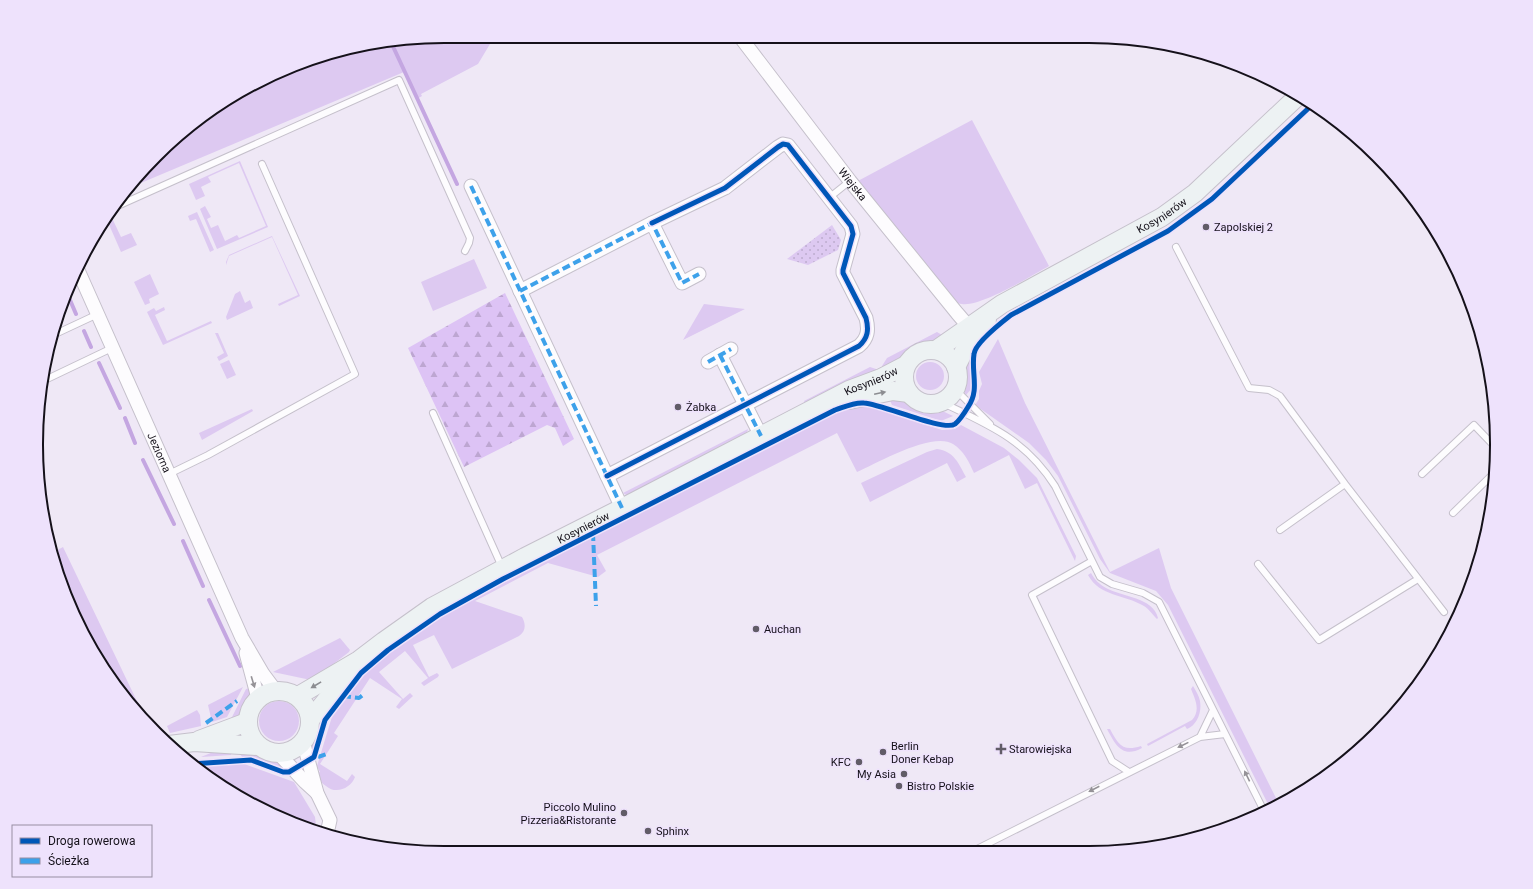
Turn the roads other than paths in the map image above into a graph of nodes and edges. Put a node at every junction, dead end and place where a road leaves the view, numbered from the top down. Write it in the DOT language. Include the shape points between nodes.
graph roads {
  1 [pos="745,43"];
  2 [pos="1294,100"];
  3 [pos="262,164"];
  4 [pos="850,181"];
  5 [pos="471,186"];
  6 [pos="830,197"];
  7 [pos="124,203"];
  8 [pos="652,223"];
  9 [pos="1176,248"];
  10 [pos="465,251"];
  11 [pos="700,274"];
  12 [pos="80,276"];
  13 [pos="520,291"];
  14 [pos="1002,304"];
  15 [pos="98,314"];
  16 [pos="969,326"];
  17 [pos="59,332"];
  18 [pos="112,348"];
  19 [pos="936,350"];
  20 [pos="708,362"];
  21 [pos="906,365"];
  22 [pos="956,367"];
  23 [pos="49,378"];
  24 [pos="955,389"];
  25 [pos="909,393"];
  26 [pos="941,402"];
  27 [pos="745,405"];
  28 [pos="815,408"];
  29 [pos="433,414"];
  30 [pos="994,428"];
  31 [pos="761,436"];
  32 [pos="1490,442"];
  33 [pos="169,474"];
  34 [pos="1422,474"];
  35 [pos="607,476"];
  36 [pos="1488,479"];
  37 [pos="1345,484"];
  38 [pos="622,508"];
  39 [pos="1453,514"];
  40 [pos="1280,530"];
  41 [pos="1092,561"];
  42 [pos="1258,564"];
  43 [pos="503,569"];
  44 [pos="1418,578"];
  45 [pos="1444,612"];
  46 [pos="242,638"];
  47 [pos="359,660"];
  48 [pos="275,690"];
  49 [pos="298,696"];
  50 [pos="258,698"];
  51 [pos="1213,710"];
  52 [pos="310,720"];
  53 [pos="247,722"];
  54 [pos="1226,734"];
  55 [pos="1200,737"];
  56 [pos="303,741"];
  57 [pos="194,742"];
  58 [pos="178,744"];
  59 [pos="258,746"];
  60 [pos="278,753"];
  61 [pos="1129,772"];
  62 [pos="317,793"];
  63 [pos="1262,807"];
  64 [pos="328,829"];
  65 [pos="983,846"];
  1 -- 4 [label="street, Wiejska"];
  2 -- 14 [label="main road, Kosynierów" via="1195,193 1162,217"];
  3 -- 33 [label="lane" via="355,374"];
  4 -- 6 [label="lane"];
  4 -- 16 [label="street, Wiejska"];
  5 -- 13 [label="street"];
  6 -- 8 [label="street" via="792,149 783,144 725,188"];
  6 -- 27 [label="street" via="849,221 852,230 843,273 866,318 867,335 859,346"];
  7 -- 10 [label="lane" via="399,80 470,238"];
  8 -- 11 [label="street" via="682,283"];
  8 -- 13 [label="street"];
  9 -- 37 [label="lane" via="1249,388 1269,390 1280,396"];
  12 -- 15 [label="street, Jeziorna"];
  13 -- 35 [label="street"];
  14 -- 16 [label="main road, Kosynierów"];
  14 -- 22 [label="main road, Kosynierów" via="966,348"];
  15 -- 17 [label="lane"];
  15 -- 18 [label="street, Jeziorna"];
  16 -- 19 [label="main road, Kosynierów"];
  18 -- 23 [label="lane"];
  18 -- 33 [label="street, Jeziorna"];
  19 -- 21 [label="main road" via="919,352"];
  19 -- 22 [label="main road" via="952,359"];
  20 -- 27 [label="street" via="726,352"];
  21 -- 25 [label="main road" via="904,379"];
  21 -- 28 [label="main road, Kosynierów"];
  22 -- 24 [label="main road"];
  24 -- 26 [label="main road"];
  24 -- 30 [label="lane"];
  25 -- 26 [label="main road" via="923,403"];
  28 -- 25 [label="main road, Kosynierów, one-way" via="882,392"];
  26 -- 30 [label="lane"];
  27 -- 31 [label="street"];
  27 -- 35 [label="street"];
  28 -- 31 [label="main road, Kosynierów"];
  29 -- 43 [label="lane"];
  30 -- 41 [label="lane" via="1028,451 1046,472"];
  31 -- 38 [label="main road, Kosynierów"];
  32 -- 34 [label="lane" via="1474,425"];
  33 -- 46 [label="street, Jeziorna"];
  35 -- 38 [label="street"];
  36 -- 39 [label="lane"];
  37 -- 40 [label="lane"];
  37 -- 44 [label="lane"];
  38 -- 43 [label="main road, Kosynierów"];
  41 -- 51 [label="lane" via="1100,576 1112,584 1143,593 1160,602"];
  41 -- 61 [label="lane" via="1032,595 1112,760"];
  42 -- 44 [label="lane" via="1319,640"];
  43 -- 47 [label="main road, Kosynierów" via="432,607"];
  44 -- 45 [label="lane"];
  46 -- 48 [label="street, Jeziorna"];
  46 -- 50 [label="street, Jeziorna, one-way"];
  47 -- 49 [label="main road, Kosynierów, one-way"];
  47 -- 52 [label="main road, Kosynierów"];
  48 -- 49 [label="main road" via="287,691"];
  48 -- 50 [label="main road"];
  49 -- 52 [label="main road" via="308,711"];
  50 -- 53 [label="main road" via="252,705"];
  51 -- 54 [label="lane"];
  51 -- 55 [label="lane"];
  52 -- 56 [label="main road"];
  53 -- 57 [label="main road"];
  53 -- 59 [label="main road" via="250,735"];
  54 -- 55 [label="lane"];
  63 -- 54 [label="lane, one-way"];
  55 -- 61 [label="lane, one-way"];
  56 -- 60 [label="main road" via="296,748"];
  56 -- 62 [label="street"];
  57 -- 58 [label="main road"];
  57 -- 59 [label="main road"];
  59 -- 60 [label="main road"];
  60 -- 62 [label="street"];
  61 -- 65 [label="lane, one-way"];
  62 -- 64 [label="street" via="330,820"];
}
